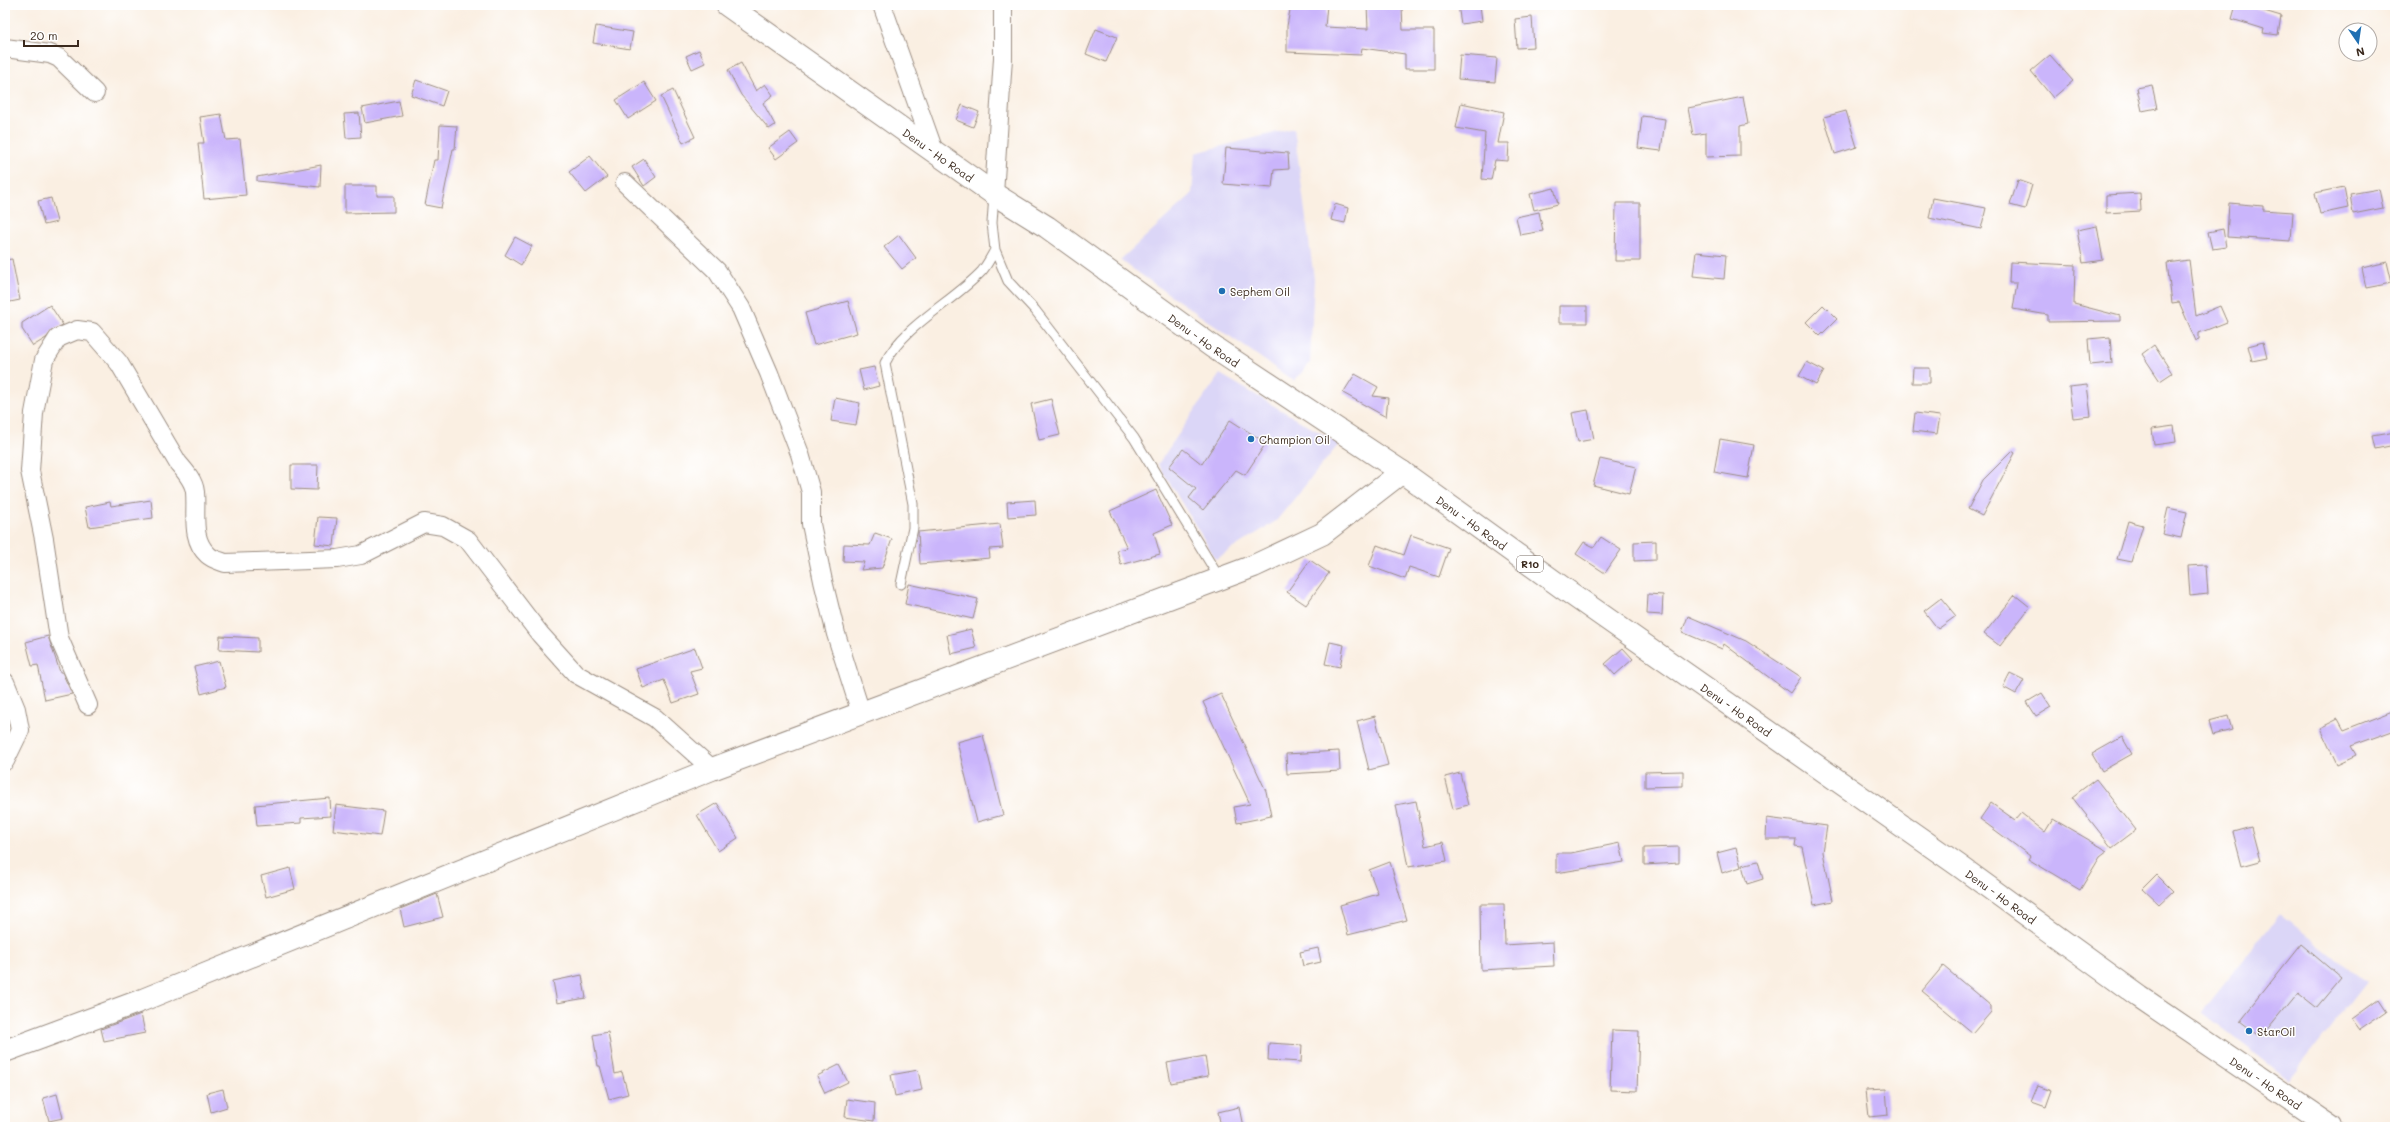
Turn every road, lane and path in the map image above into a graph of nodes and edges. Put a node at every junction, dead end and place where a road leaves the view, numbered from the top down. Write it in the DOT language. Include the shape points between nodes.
graph roads {
  1 [pos="727,5"];
  2 [pos="882,5"];
  3 [pos="1003,5"];
  4 [pos="5,48"];
  5 [pos="95,93"];
  6 [pos="934,151"];
  7 [pos="625,183"];
  8 [pos="994,194"];
  9 [pos="995,250"];
  10 [pos="1402,472"];
  11 [pos="1220,579"];
  12 [pos="901,584"];
  13 [pos="5,682"];
  14 [pos="88,705"];
  15 [pos="861,713"];
  16 [pos="5,761"];
  17 [pos="712,769"];
  18 [pos="5,1051"];
  19 [pos="2331,1127"];
  1 -- 6 [label="main road, Denu - Ho Road / R10"];
  2 -- 6 [label="street"];
  3 -- 8 [label="street"];
  4 -- 5 [label="street" via="50,54 59,58"];
  6 -- 8 [label="main road, Denu - Ho Road / R10"];
  7 -- 15 [label="street" via="717,271 741,308 800,454 811,492 811,524 823,581 836,634"];
  8 -- 9 [label="lane" via="992,223"];
  8 -- 10 [label="main road, Denu - Ho Road / R10" via="1046,227 1213,347"];
  9 -- 11 [label="lane" via="1008,281 1040,316 1134,438"];
  9 -- 12 [label="lane" via="983,270 907,334 889,354 885,363 913,504 913,528"];
  10 -- 11 [label="main road" via="1322,534"];
  10 -- 19 [label="main road, Denu - Ho Road / R10" via="1958,865 2140,997"];
  11 -- 15 [label="main road"];
  13 -- 16 [label="street" via="16,709 20,730"];
  14 -- 17 [label="street" via="59,638 44,539 30,471 34,413 44,360 58,338 77,330 92,332 119,363 178,463 188,474 195,491 198,541 208,556 225,563 337,559 361,555 424,523 443,526 468,540 540,634 576,674 656,718"];
  15 -- 17 [label="main road"];
  17 -- 18 [label="main road" via="140,1001"];
}
